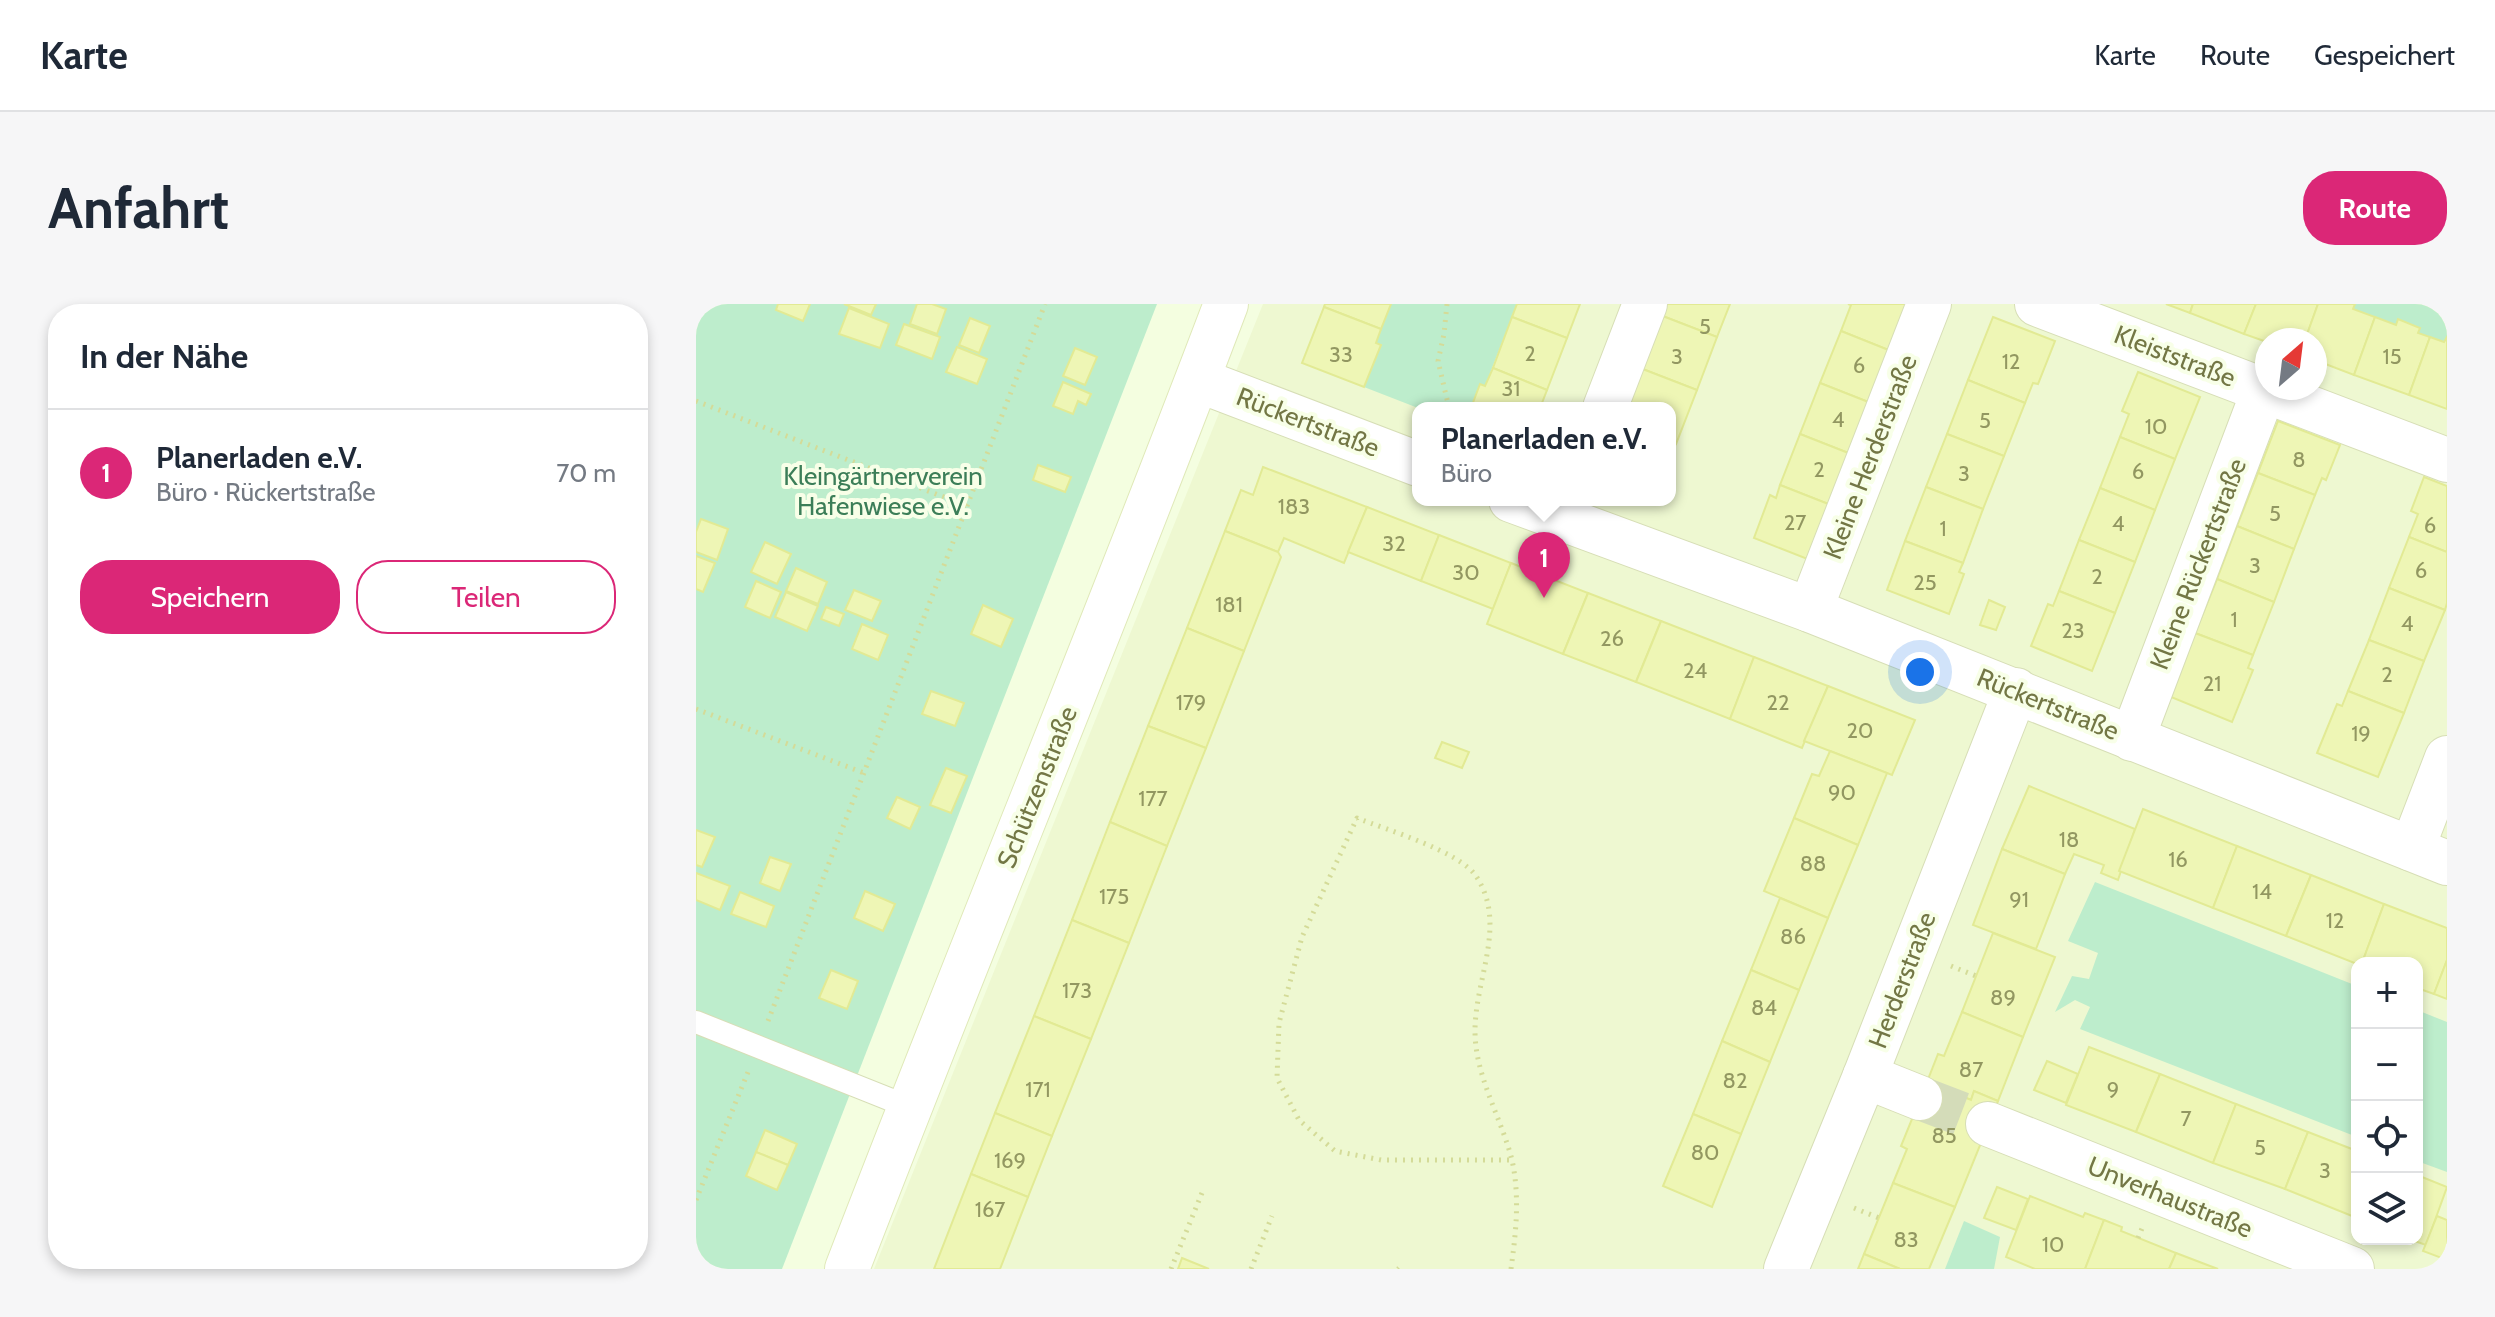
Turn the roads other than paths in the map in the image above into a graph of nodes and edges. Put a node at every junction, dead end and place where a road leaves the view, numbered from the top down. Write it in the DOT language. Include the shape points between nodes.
graph roads {
  1 [pos="1226,304"];
  2 [pos="1645,304"];
  3 [pos="1929,304"];
  4 [pos="2037,304"];
  5 [pos="1198,380"];
  6 [pos="2255,387"];
  7 [pos="2260,400"];
  8 [pos="2290,400"];
  9 [pos="1607,402"];
  10 [pos="2447,460"];
  11 [pos="1412,462"];
  12 [pos="1543,506"];
  13 [pos="1565,510"];
  14 [pos="1810,610"];
  15 [pos="2016,690"];
  16 [pos="2132,739"];
  17 [pos="2447,758"];
  18 [pos="2429,856"];
  19 [pos="696,1022"];
  20 [pos="1865,1076"];
  21 [pos="1920,1098"];
  22 [pos="909,1107"];
  23 [pos="1988,1124"];
  24 [pos="847,1269"];
  25 [pos="1786,1269"];
  26 [pos="2352,1269"];
  1 -- 5 [label="street, Schützenstraße"];
  2 -- 9 [label="street"];
  3 -- 14 [label="street, Kleine Herderstraße"];
  4 -- 6 [label="street, Kleiststraße"];
  5 -- 11 [label="street, Rückertstraße"];
  5 -- 22 [label="street, Schützenstraße"];
  7 -- 16 [label="street, Kleine Rückertstraße"];
  8 -- 10 [label="street, Kleiststraße"];
  12 -- 13 [label="street, Rückertstraße"];
  13 -- 14 [label="street, Rückertstraße"];
  14 -- 15 [label="street, Rückertstraße"];
  15 -- 16 [label="street, Rückertstraße"];
  15 -- 20 [label="street, Herderstraße"];
  16 -- 18 [label="street, Rückertstraße"];
  17 -- 18 [label="street"];
  19 -- 22 [label="lane"];
  20 -- 21 [label="street"];
  20 -- 25 [label="street, Herderstraße"];
  22 -- 24 [label="street, Schützenstraße"];
  23 -- 26 [label="street, Unverhaustraße"];
}
